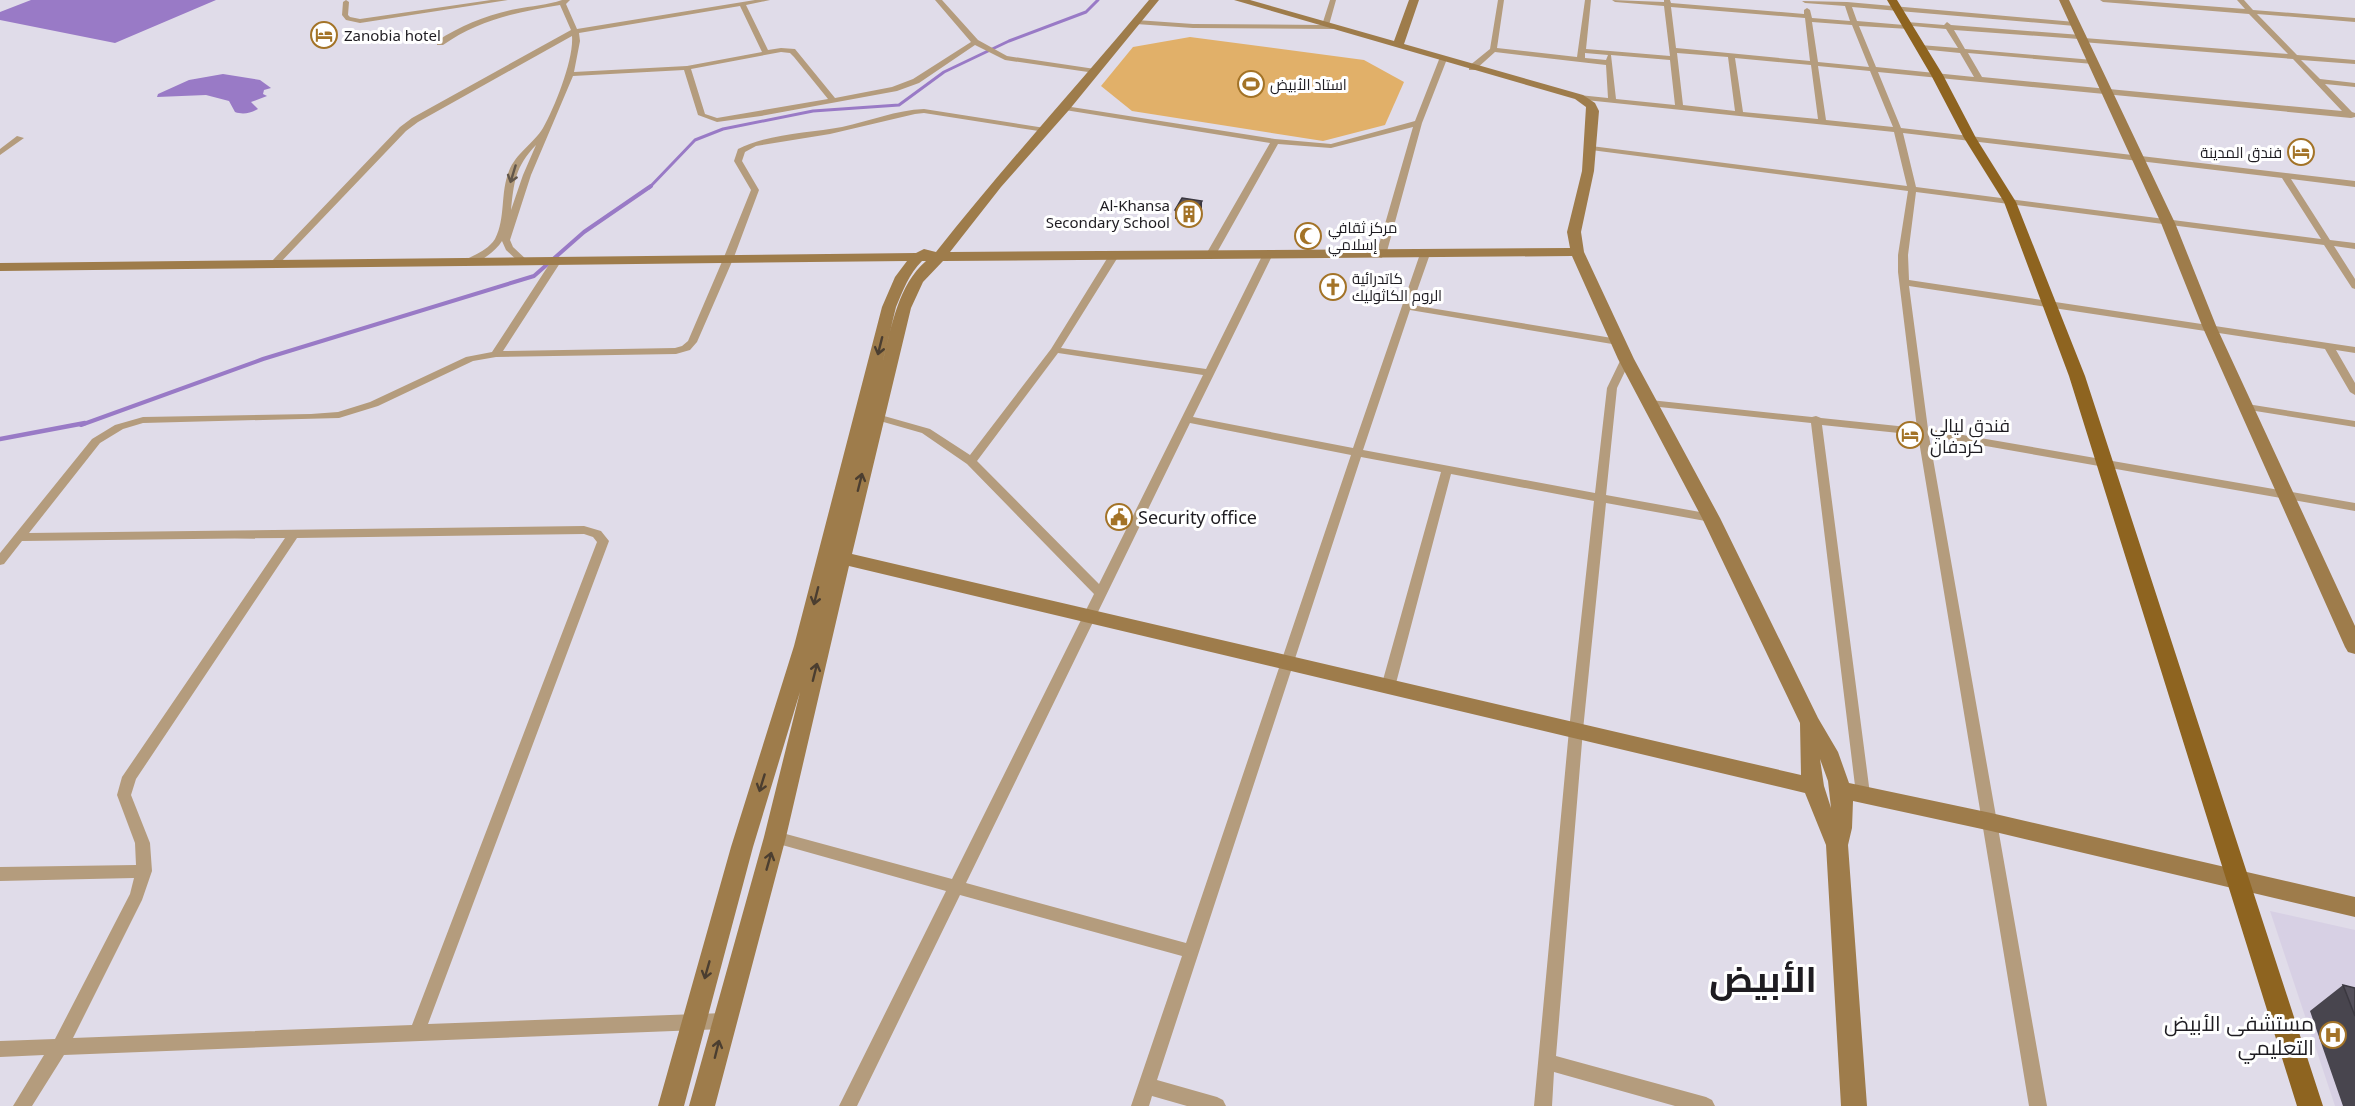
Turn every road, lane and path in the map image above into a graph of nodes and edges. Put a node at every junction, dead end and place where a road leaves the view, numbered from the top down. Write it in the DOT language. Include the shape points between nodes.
graph roads {
  1 [pos="505,0"];
  2 [pos="535,0"];
  3 [pos="767,0"];
  4 [pos="938,0"];
  5 [pos="1154,0"];
  6 [pos="1239,0"];
  7 [pos="1333,0"];
  8 [pos="1414,0"];
  9 [pos="1501,0"];
  10 [pos="1588,0"];
  11 [pos="1615,0"];
  12 [pos="1805,0"];
  13 [pos="2064,0"];
  14 [pos="2103,0"];
  15 [pos="2240,0"];
  16 [pos="346,2"];
  17 [pos="565,2"];
  18 [pos="1667,2"];
  19 [pos="742,4"];
  20 [pos="1847,4"];
  21 [pos="1894,4"];
  22 [pos="541,6"];
  23 [pos="1940,11"];
  24 [pos="2251,11"];
  25 [pos="1809,18"];
  26 [pos="2355,20"];
  27 [pos="1136,22"];
  28 [pos="1853,23"];
  29 [pos="1329,26"];
  30 [pos="1908,26"];
  31 [pos="1948,27"];
  32 [pos="575,31"];
  33 [pos="2079,34"];
  34 [pos="975,42"];
  35 [pos="440,43"];
  36 [pos="1398,46"];
  37 [pos="1920,47"];
  38 [pos="1493,50"];
  39 [pos="1964,51"];
  40 [pos="766,53"];
  41 [pos="1609,53"];
  42 [pos="1673,54"];
  43 [pos="1582,55"];
  44 [pos="1731,55"];
  45 [pos="2295,57"];
  46 [pos="1443,59"];
  47 [pos="1814,62"];
  48 [pos="2093,62"];
  49 [pos="2355,62"];
  50 [pos="1609,63"];
  51 [pos="687,68"];
  52 [pos="1472,68"];
  53 [pos="1874,69"];
  54 [pos="1095,71"];
  55 [pos="570,74"];
  56 [pos="1937,75"];
  57 [pos="1980,80"];
  58 [pos="2318,81"];
  59 [pos="2355,85"];
  60 [pos="2107,92"];
  61 [pos="1579,96"];
  62 [pos="833,99"];
  63 [pos="1612,99"];
  64 [pos="1679,106"];
  65 [pos="1065,108"];
  66 [pos="1739,113"];
  67 [pos="2353,116"];
  68 [pos="1822,122"];
  69 [pos="1418,123"];
  70 [pos="547,127"];
  71 [pos="1045,130"];
  72 [pos="1898,130"];
  73 [pos="20,138"];
  74 [pos="1970,138"];
  75 [pos="1275,141"];
  76 [pos="1591,148"];
  77 [pos="0,153"];
  78 [pos="2138,158"];
  79 [pos="2285,176"];
  80 [pos="2355,184"];
  81 [pos="1912,190"];
  82 [pos="2010,202"];
  83 [pos="2168,223"];
  84 [pos="958,231"];
  85 [pos="2330,243"];
  86 [pos="2355,246"];
  87 [pos="1577,252"];
  88 [pos="1425,254"];
  89 [pos="1382,255"];
  90 [pos="878,256"];
  91 [pos="920,256"];
  92 [pos="940,256"];
  93 [pos="972,256"];
  94 [pos="1210,256"];
  95 [pos="1267,256"];
  96 [pos="729,257"];
  97 [pos="1113,257"];
  98 [pos="558,260"];
  99 [pos="468,262"];
  100 [pos="524,262"];
  101 [pos="274,264"];
  102 [pos="0,267"];
  103 [pos="908,280"];
  104 [pos="1904,282"];
  105 [pos="2355,285"];
  106 [pos="2051,304"];
  107 [pos="1407,307"];
  108 [pos="2210,328"];
  109 [pos="1618,342"];
  110 [pos="2329,346"];
  111 [pos="1055,350"];
  112 [pos="2355,350"];
  113 [pos="496,354"];
  114 [pos="1626,359"];
  115 [pos="1209,373"];
  116 [pos="2355,392"];
  117 [pos="1650,403"];
  118 [pos="2247,407"];
  119 [pos="877,417"];
  120 [pos="1186,418"];
  121 [pos="1816,419"];
  122 [pos="2355,424"];
  123 [pos="1923,432"];
  124 [pos="1357,452"];
  125 [pos="971,461"];
  126 [pos="2105,463"];
  127 [pos="1447,470"];
  128 [pos="2287,495"];
  129 [pos="1600,499"];
  130 [pos="2355,507"];
  131 [pos="1711,518"];
  132 [pos="294,533"];
  133 [pos="21,537"];
  134 [pos="835,557"];
  135 [pos="0,561"];
  136 [pos="1101,593"];
  137 [pos="1090,615"];
  138 [pos="2355,647"];
  139 [pos="1288,664"];
  140 [pos="1388,687"];
  141 [pos="1810,723"];
  142 [pos="1576,730"];
  143 [pos="1812,786"];
  144 [pos="1852,792"];
  145 [pos="1991,822"];
  146 [pos="776,837"];
  147 [pos="1837,845"];
  148 [pos="144,871"];
  149 [pos="0,874"];
  150 [pos="2240,881"];
  151 [pos="956,887"];
  152 [pos="2355,907"];
  153 [pos="1192,952"];
  154 [pos="724,1021"];
  155 [pos="692,1023"];
  156 [pos="417,1033"];
  157 [pos="60,1046"];
  158 [pos="0,1049"];
  159 [pos="1547,1062"];
  160 [pos="1147,1086"];
  161 [pos="22,1106"];
  162 [pos="671,1106"];
  163 [pos="702,1106"];
  164 [pos="848,1106"];
  165 [pos="1140,1106"];
  166 [pos="1217,1106"];
  167 [pos="1543,1106"];
  168 [pos="1706,1106"];
  169 [pos="1854,1106"];
  170 [pos="2038,1106"];
  171 [pos="2310,1106"];
  1 -- 16 [label="street" via="360,21 345,15"];
  2 -- 22 [label="street"];
  3 -- 19 [label="street"];
  4 -- 34 [label="street"];
  5 -- 27 [label="street"];
  6 -- 29 [label="street"];
  7 -- 29 [label="street"];
  8 -- 36 [label="street"];
  9 -- 38 [label="street"];
  10 -- 43 [label="street"];
  11 -- 18 [label="street"];
  12 -- 20 [label="street"];
  12 -- 25 [label="street"];
  13 -- 33 [label="street"];
  14 -- 24 [label="street"];
  15 -- 24 [label="street"];
  17 -- 22 [label="street"];
  17 -- 32 [label="street"];
  18 -- 25 [label="street"];
  18 -- 42 [label="street"];
  19 -- 32 [label="street"];
  19 -- 40 [label="street"];
  20 -- 21 [label="street"];
  20 -- 28 [label="street"];
  21 -- 23 [label="street"];
  21 -- 30 [label="main road"];
  22 -- 35 [label="street" via="479,20 459,28"];
  23 -- 31 [label="street"];
  23 -- 33 [label="street"];
  24 -- 26 [label="street"];
  24 -- 45 [label="street"];
  25 -- 28 [label="street"];
  25 -- 47 [label="street"];
  27 -- 29 [label="street"];
  27 -- 54 [label="street"];
  28 -- 30 [label="street"];
  28 -- 53 [label="street"];
  29 -- 36 [label="street"];
  30 -- 31 [label="street"];
  30 -- 37 [label="main road"];
  31 -- 33 [label="street"];
  31 -- 39 [label="street"];
  32 -- 55 [label="street"];
  32 -- 101 [label="street" via="415,120"];
  33 -- 45 [label="street"];
  33 -- 48 [label="street"];
  34 -- 54 [label="street" via="1005,58"];
  34 -- 62 [label="street" via="916,81 894,89"];
  36 -- 46 [label="street"];
  37 -- 39 [label="street"];
  37 -- 56 [label="main road"];
  38 -- 43 [label="street"];
  38 -- 52 [label="street"];
  39 -- 48 [label="street"];
  39 -- 57 [label="street"];
  40 -- 51 [label="street"];
  40 -- 62 [label="street" via="781,50 797,55"];
  41 -- 42 [label="street"];
  41 -- 43 [label="street"];
  41 -- 50 [label="street"];
  42 -- 44 [label="street"];
  42 -- 64 [label="street"];
  43 -- 50 [label="street"];
  44 -- 47 [label="street"];
  44 -- 66 [label="street"];
  45 -- 49 [label="street"];
  45 -- 58 [label="street"];
  46 -- 52 [label="street"];
  46 -- 69 [label="street"];
  47 -- 53 [label="street"];
  47 -- 68 [label="street"];
  48 -- 60 [label="street"];
  50 -- 63 [label="street"];
  51 -- 55 [label="street"];
  51 -- 62 [label="street" via="702,115 708,119 761,114"];
  52 -- 61 [label="street"];
  53 -- 56 [label="street"];
  53 -- 72 [label="street"];
  54 -- 65 [label="street"];
  55 -- 70 [label="street"];
  56 -- 57 [label="street"];
  56 -- 74 [label="main road"];
  57 -- 60 [label="street"];
  58 -- 59 [label="street"];
  58 -- 67 [label="street"];
  60 -- 67 [label="street"];
  60 -- 78 [label="street"];
  61 -- 63 [label="street"];
  61 -- 76 [label="street" via="1593,111"];
  63 -- 64 [label="street"];
  64 -- 66 [label="street"];
  65 -- 71 [label="street"];
  65 -- 75 [label="street"];
  66 -- 68 [label="street"];
  68 -- 72 [label="street"];
  69 -- 75 [label="street" via="1330,146"];
  69 -- 89 [label="street"];
  70 -- 99 [label="street, one-way" via="515,166 505,219 495,246"];
  70 -- 100 [label="street" via="506,240"];
  71 -- 84 [label="street"];
  71 -- 96 [label="street" via="912,111 857,126 754,144 741,151 738,161 755,190"];
  72 -- 74 [label="street"];
  72 -- 81 [label="street"];
  73 -- 77 [label="street"];
  74 -- 78 [label="street"];
  74 -- 82 [label="main road"];
  75 -- 94 [label="street"];
  76 -- 81 [label="street"];
  76 -- 87 [label="street" via="1574,232"];
  78 -- 79 [label="street"];
  78 -- 83 [label="street"];
  79 -- 80 [label="street"];
  79 -- 85 [label="street"];
  81 -- 82 [label="street"];
  81 -- 104 [label="street" via="1903,255"];
  82 -- 83 [label="street"];
  82 -- 106 [label="main road"];
  83 -- 85 [label="street"];
  83 -- 108 [label="street"];
  84 -- 91 [label="street"];
  84 -- 92 [label="street"];
  85 -- 86 [label="street"];
  85 -- 105 [label="street"];
  87 -- 88 [label="street"];
  87 -- 109 [label="street"];
  88 -- 89 [label="street"];
  88 -- 107 [label="street"];
  89 -- 95 [label="street"];
  90 -- 91 [label="street"];
  90 -- 96 [label="street"];
  90 -- 103 [label="street" via="894,263"];
  91 -- 92 [label="street"];
  91 -- 103 [label="street"];
  92 -- 93 [label="street"];
  92 -- 103 [label="street"];
  93 -- 97 [label="street"];
  93 -- 103 [label="street"];
  94 -- 95 [label="street"];
  94 -- 97 [label="street"];
  95 -- 115 [label="street"];
  96 -- 98 [label="street"];
  96 -- 113 [label="street" via="686,348"];
  97 -- 111 [label="street"];
  98 -- 100 [label="street"];
  98 -- 113 [label="street"];
  99 -- 100 [label="street"];
  99 -- 101 [label="street"];
  101 -- 102 [label="street"];
  103 -- 119 [label="street"];
  103 -- 134 [label="street, one-way" via="890,307 860,416"];
  104 -- 106 [label="street"];
  104 -- 123 [label="street"];
  106 -- 108 [label="street"];
  106 -- 126 [label="main road"];
  107 -- 109 [label="street"];
  107 -- 124 [label="street"];
  108 -- 110 [label="street"];
  108 -- 118 [label="street"];
  109 -- 114 [label="street"];
  110 -- 112 [label="street"];
  110 -- 116 [label="street"];
  111 -- 115 [label="street"];
  111 -- 125 [label="street"];
  113 -- 133 [label="street" via="470,359 374,404 339,415 143,420 119,427 96,441"];
  114 -- 117 [label="street"];
  114 -- 129 [label="street" via="1612,388"];
  115 -- 120 [label="street"];
  117 -- 121 [label="street"];
  117 -- 131 [label="street"];
  118 -- 122 [label="street"];
  118 -- 128 [label="street"];
  119 -- 125 [label="street" via="926,431"];
  134 -- 119 [label="street, one-way"];
  120 -- 124 [label="street"];
  120 -- 136 [label="street"];
  121 -- 123 [label="street"];
  121 -- 144 [label="street"];
  123 -- 126 [label="street"];
  123 -- 145 [label="street"];
  124 -- 127 [label="street"];
  124 -- 139 [label="street"];
  125 -- 136 [label="street"];
  126 -- 128 [label="street"];
  126 -- 150 [label="main road"];
  127 -- 129 [label="street"];
  127 -- 140 [label="street"];
  128 -- 130 [label="street"];
  128 -- 138 [label="street"];
  129 -- 131 [label="street"];
  129 -- 142 [label="street"];
  131 -- 141 [label="street"];
  132 -- 133 [label="street"];
  132 -- 148 [label="street" via="129,777 124,795 141,831"];
  132 -- 156 [label="street" via="584,530 597,534 603,541"];
  133 -- 135 [label="street"];
  134 -- 137 [label="street"];
  146 -- 134 [label="street, one-way"];
  134 -- 155 [label="street, one-way" via="804,646"];
  136 -- 137 [label="street"];
  137 -- 139 [label="street"];
  137 -- 151 [label="street"];
  139 -- 140 [label="street"];
  139 -- 153 [label="street"];
  140 -- 142 [label="street"];
  141 -- 143 [label="street"];
  141 -- 144 [label="street"];
  142 -- 143 [label="street"];
  142 -- 159 [label="street"];
  143 -- 147 [label="street"];
  144 -- 145 [label="street"];
  144 -- 147 [label="street"];
  145 -- 150 [label="street"];
  145 -- 170 [label="street"];
  146 -- 151 [label="street"];
  154 -- 146 [label="street, one-way"];
  147 -- 169 [label="street"];
  148 -- 149 [label="street"];
  148 -- 157 [label="street" via="137,895"];
  150 -- 152 [label="street"];
  150 -- 171 [label="main road"];
  151 -- 153 [label="street"];
  151 -- 164 [label="street"];
  153 -- 160 [label="street"];
  154 -- 155 [label="street"];
  163 -- 154 [label="street, one-way"];
  155 -- 156 [label="street"];
  155 -- 162 [label="street"];
  156 -- 157 [label="street"];
  157 -- 158 [label="street"];
  157 -- 161 [label="street"];
  159 -- 167 [label="street"];
  159 -- 168 [label="street"];
  160 -- 165 [label="street"];
  160 -- 166 [label="street"];
}
